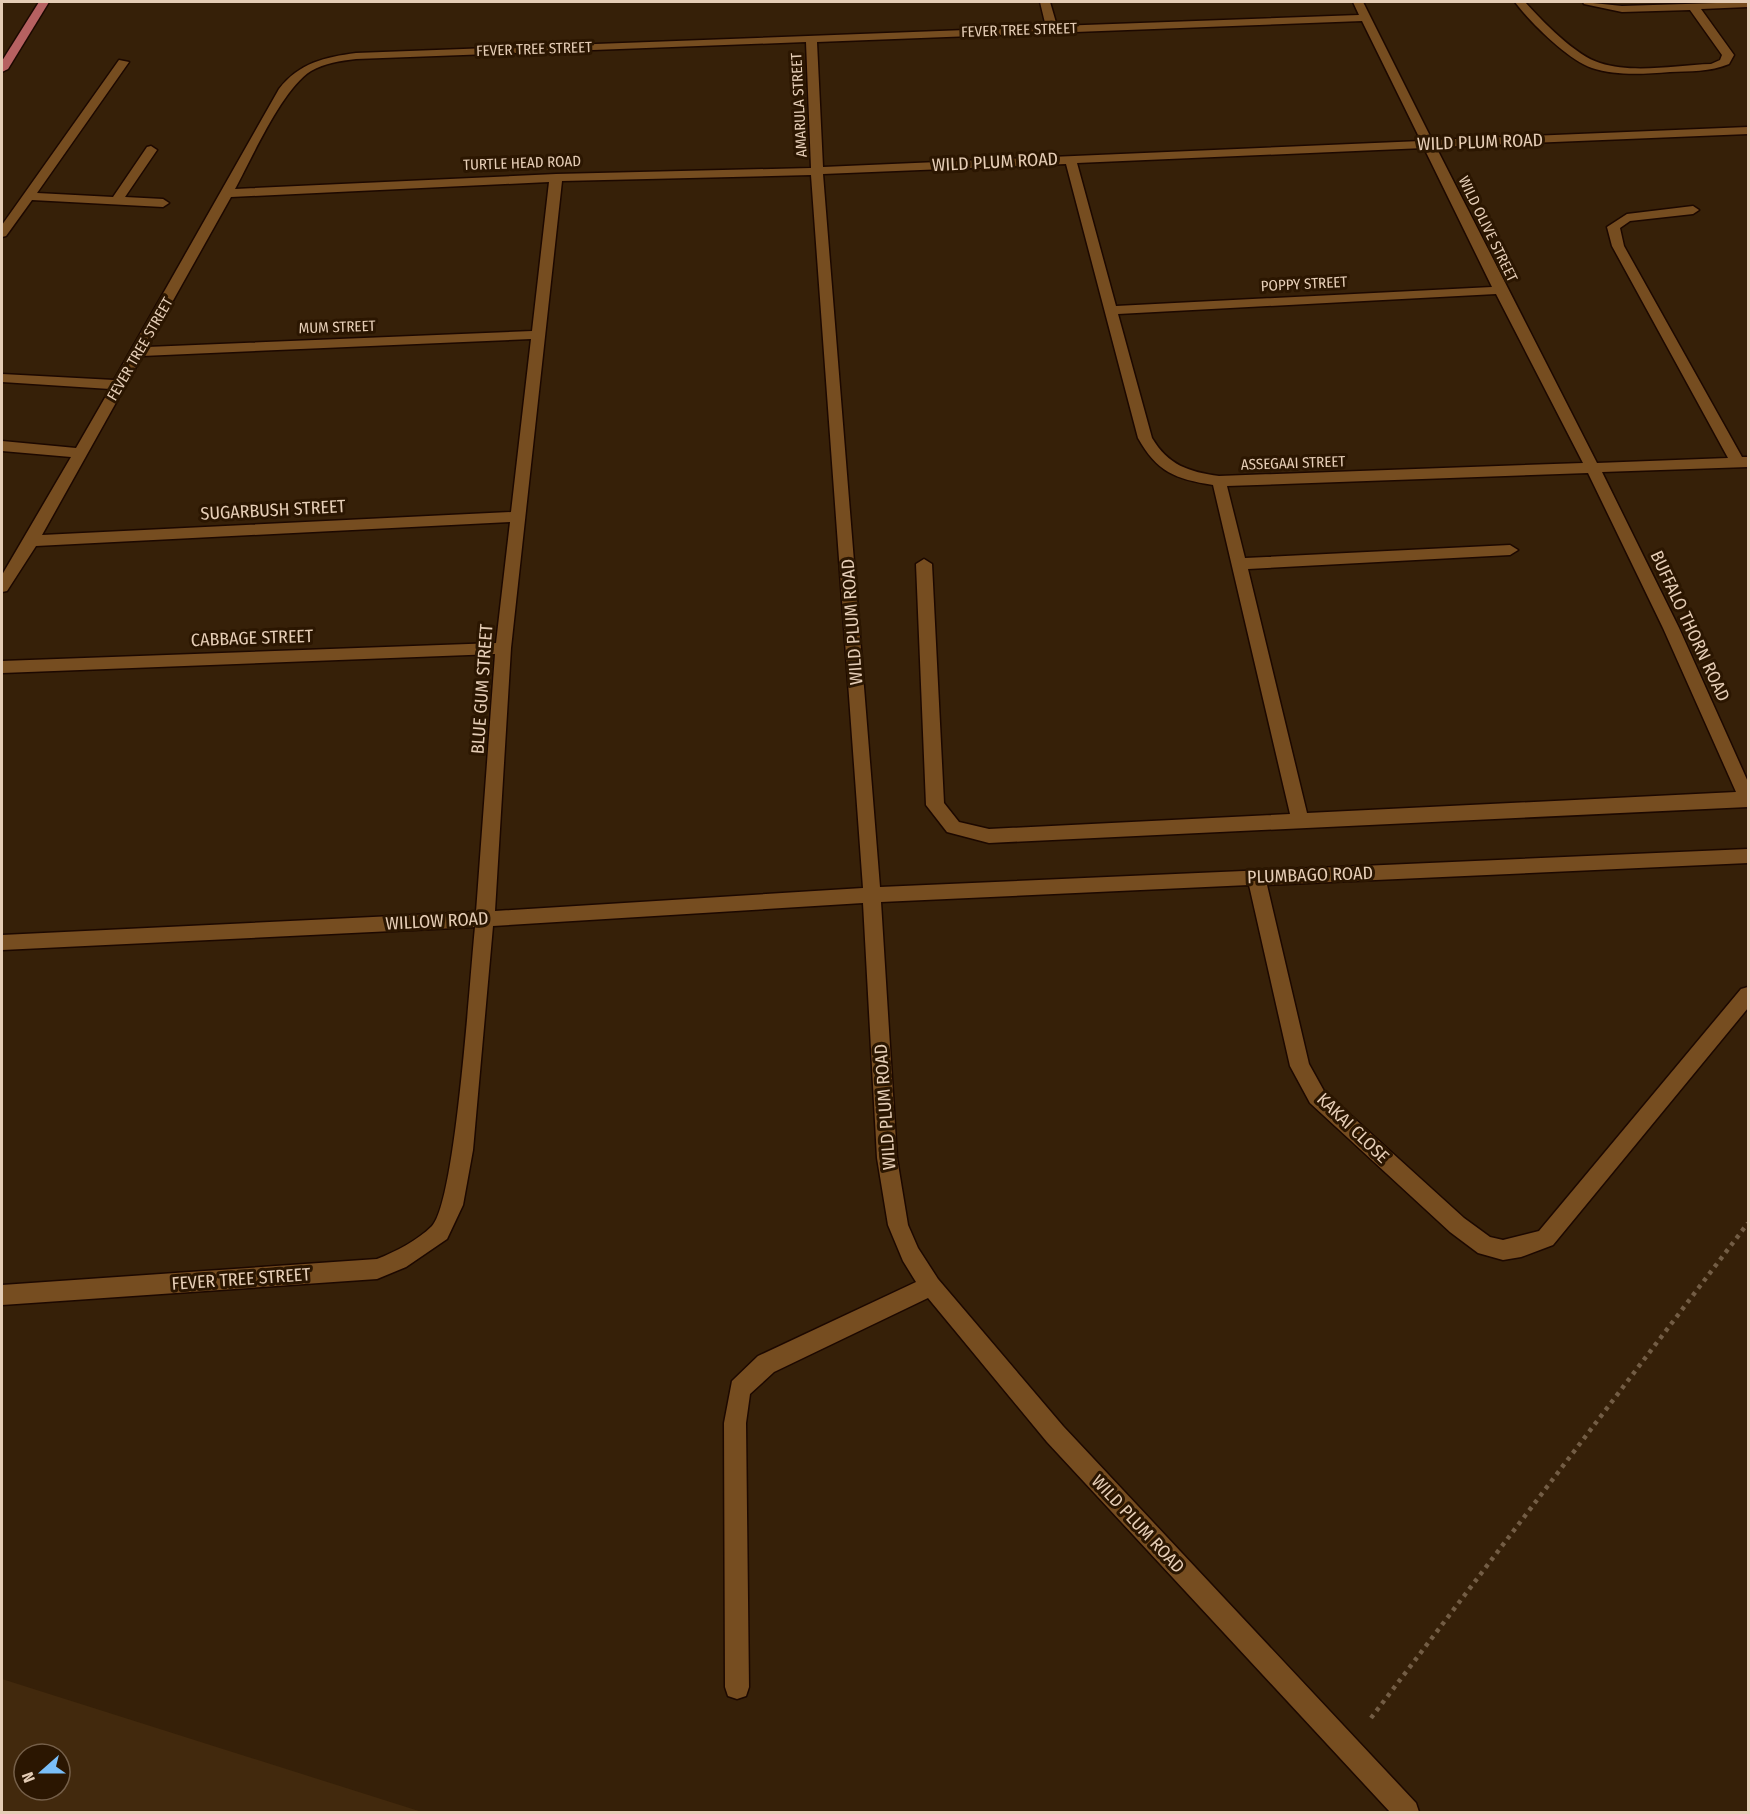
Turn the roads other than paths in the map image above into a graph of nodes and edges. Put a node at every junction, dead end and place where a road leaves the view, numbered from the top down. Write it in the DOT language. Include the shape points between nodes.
graph roads {
  1 [pos="44,2"];
  2 [pos="1045,2"];
  3 [pos="1358,2"];
  4 [pos="1520,2"];
  5 [pos="1588,2"];
  6 [pos="1749,4"];
  7 [pos="1693,6"];
  8 [pos="1366,18"];
  9 [pos="1052,29"];
  10 [pos="811,37"];
  11 [pos="123,62"];
  12 [pos="2,69"];
  13 [pos="1749,130"];
  14 [pos="1427,144"];
  15 [pos="151,150"];
  16 [pos="1070,158"];
  17 [pos="817,171"];
  18 [pos="556,178"];
  19 [pos="229,193"];
  20 [pos="28,196"];
  21 [pos="116,201"];
  22 [pos="163,203"];
  23 [pos="1693,210"];
  24 [pos="2,233"];
  25 [pos="1500,290"];
  26 [pos="1110,310"];
  27 [pos="538,335"];
  28 [pos="138,352"];
  29 [pos="2,378"];
  30 [pos="119,385"];
  31 [pos="2,446"];
  32 [pos="81,453"];
  33 [pos="1743,462"];
  34 [pos="1594,470"];
  35 [pos="1219,482"];
  36 [pos="517,517"];
  37 [pos="31,542"];
  38 [pos="1510,550"];
  39 [pos="924,564"];
  40 [pos="1239,564"];
  41 [pos="2,587"];
  42 [pos="503,648"];
  43 [pos="2,667"];
  44 [pos="1748,799"];
  45 [pos="1300,820"];
  46 [pos="1749,856"];
  47 [pos="1256,877"];
  48 [pos="872,895"];
  49 [pos="485,919"];
  50 [pos="2,942"];
  51 [pos="1749,995"];
  52 [pos="453,1205"];
  53 [pos="931,1286"];
  54 [pos="2,1295"];
  55 [pos="737,1688"];
  56 [pos="1407,1812"];
  1 -- 12 [label="main road"];
  2 -- 9 [label="street"];
  3 -- 8 [label="street, WILD OLIVE STREET"];
  4 -- 7 [label="street" via="1579,55 1593,65 1610,69 1713,67 1725,62 1728,55"];
  5 -- 7 [label="street" via="1622,9"];
  6 -- 7 [label="street"];
  8 -- 9 [label="street, FEVER TREE STREET"];
  8 -- 14 [label="street, WILD OLIVE STREET"];
  9 -- 10 [label="street, FEVER TREE STREET"];
  10 -- 17 [label="street, AMARULA STREET"];
  10 -- 19 [label="street, FEVER TREE STREET" via="334,59 297,74 285,89"];
  11 -- 20 [label="street"];
  13 -- 14 [label="street, WILD PLUM ROAD"];
  14 -- 16 [label="street, WILD PLUM ROAD"];
  14 -- 25 [label="street, WILD OLIVE STREET"];
  15 -- 21 [label="street"];
  16 -- 17 [label="street, WILD PLUM ROAD"];
  16 -- 26 [label="street, ASSEGAAI STREET"];
  17 -- 18 [label="street, TURTLE HEAD ROAD"];
  17 -- 48 [label="street, WILD PLUM ROAD"];
  18 -- 19 [label="street, TURTLE HEAD ROAD"];
  18 -- 27 [label="street, BLUE GUM STREET"];
  19 -- 28 [label="street, FEVER TREE STREET"];
  20 -- 21 [label="street"];
  20 -- 24 [label="street"];
  21 -- 22 [label="street"];
  23 -- 33 [label="street" via="1627,218 1613,227 1618,246"];
  25 -- 26 [label="street, POPPY STREET"];
  25 -- 34 [label="street, WILD OLIVE STREET"];
  26 -- 35 [label="street, ASSEGAAI STREET" via="1152,454 1180,475"];
  27 -- 28 [label="street, MUM STREET"];
  27 -- 36 [label="street, BLUE GUM STREET"];
  28 -- 30 [label="street, FEVER TREE STREET"];
  29 -- 30 [label="street"];
  30 -- 32 [label="street, FEVER TREE STREET"];
  31 -- 32 [label="street"];
  32 -- 37 [label="street, FEVER TREE STREET"];
  33 -- 34 [label="street, ASSEGAAI STREET"];
  34 -- 35 [label="street, ASSEGAAI STREET"];
  34 -- 44 [label="street, BUFFALO THORN ROAD"];
  35 -- 40 [label="street"];
  36 -- 37 [label="street, SUGARBUSH STREET"];
  36 -- 42 [label="street, BLUE GUM STREET"];
  37 -- 41 [label="street, FEVER TREE STREET"];
  38 -- 40 [label="street"];
  39 -- 45 [label="street" via="934,805 953,827 989,836"];
  40 -- 45 [label="street"];
  42 -- 43 [label="street, CABBAGE STREET"];
  42 -- 49 [label="street, BLUE GUM STREET"];
  44 -- 45 [label="street"];
  46 -- 47 [label="street, PLUMBAGO ROAD"];
  47 -- 48 [label="street, PLUMBAGO ROAD"];
  47 -- 51 [label="street, KAKAI CLOSE" via="1300,1066 1317,1098 1485,1246 1503,1250 1546,1239"];
  48 -- 49 [label="street, WILLOW ROAD"];
  48 -- 53 [label="street, WILD PLUM ROAD" via="886,1158 893,1202 910,1254"];
  49 -- 50 [label="street, WILLOW ROAD"];
  49 -- 52 [label="street, BLUE GUM STREET" via="463,1150"];
  52 -- 54 [label="street, FEVER TREE STREET" via="440,1232 399,1260 378,1269"];
  53 -- 55 [label="street" via="766,1364 740,1389 735,1423"];
  53 -- 56 [label="street, WILD PLUM ROAD" via="1055,1434"];
}
